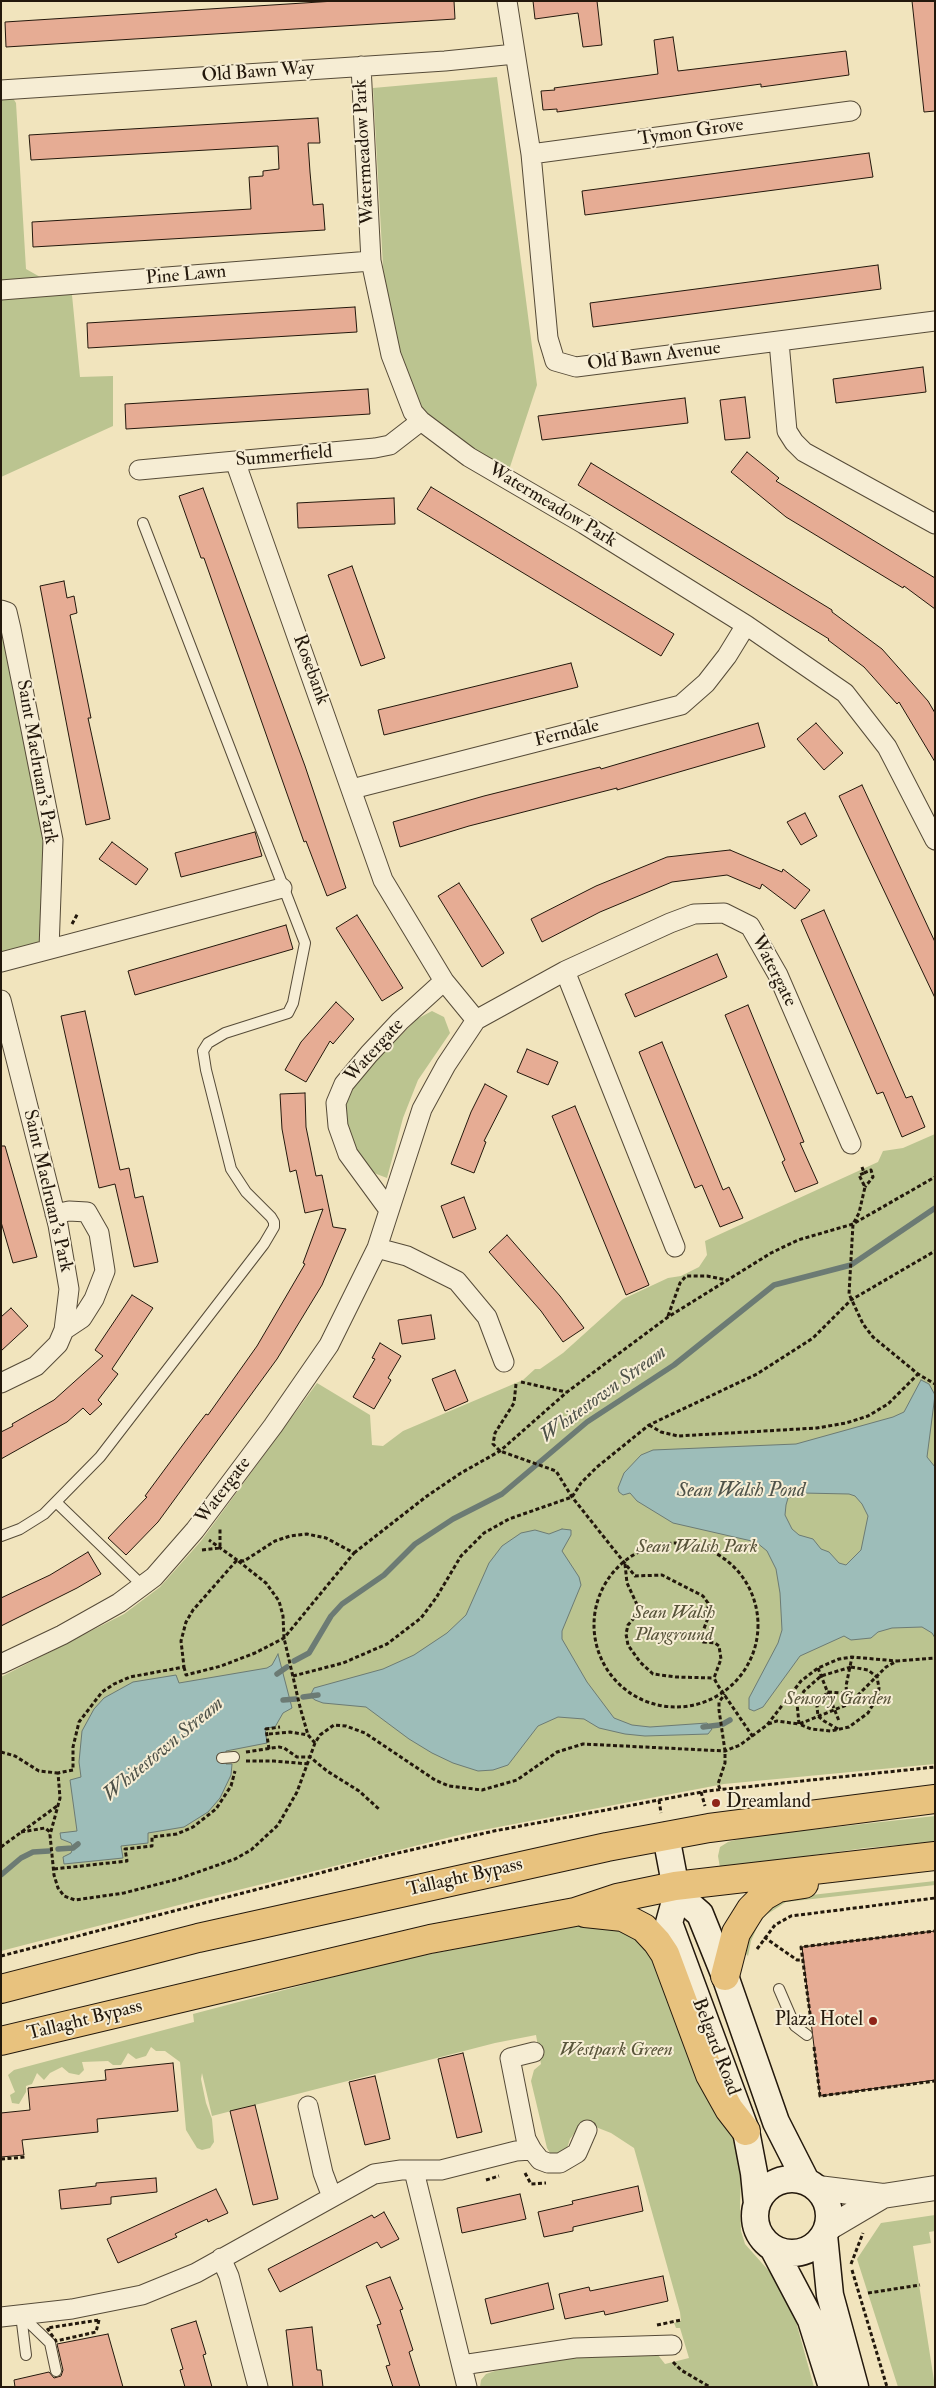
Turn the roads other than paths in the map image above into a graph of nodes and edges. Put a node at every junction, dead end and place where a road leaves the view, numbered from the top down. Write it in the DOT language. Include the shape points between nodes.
graph roads {
  1 [pos="507,1"];
  2 [pos="515,54"];
  3 [pos="361,66"];
  4 [pos="1,90"];
  5 [pos="851,112"];
  6 [pos="531,154"];
  7 [pos="370,261"];
  8 [pos="1,290"];
  9 [pos="935,321"];
  10 [pos="779,342"];
  11 [pos="421,421"];
  12 [pos="235,461"];
  13 [pos="139,470"];
  14 [pos="142,523"];
  15 [pos="935,524"];
  16 [pos="1,610"];
  17 [pos="746,625"];
  18 [pos="352,790"];
  19 [pos="935,840"];
  20 [pos="282,888"];
  21 [pos="49,949"];
  22 [pos="1,962"];
  23 [pos="565,971"];
  24 [pos="444,981"];
  25 [pos="1,1000"];
  26 [pos="476,1020"];
  27 [pos="852,1144"];
  28 [pos="389,1210"];
  29 [pos="55,1214"];
  30 [pos="675,1247"];
  31 [pos="378,1248"];
  32 [pos="64,1330"];
  33 [pos="504,1362"];
  34 [pos="1,1383"];
  35 [pos="56,1502"];
  36 [pos="1,1536"];
  37 [pos="143,1586"];
  38 [pos="1,1664"];
  39 [pos="222,1758"];
  40 [pos="238,1759"];
  41 [pos="935,1799"];
  42 [pos="666,1836"];
  43 [pos="935,1856"];
  44 [pos="935,1869"];
  45 [pos="676,1890"];
  46 [pos="575,1912"];
  47 [pos="725,1976"];
  48 [pos="1,1989"];
  49 [pos="779,1989"];
  50 [pos="810,2039"];
  51 [pos="6,2042"];
  52 [pos="534,2052"];
  53 [pos="308,2106"];
  54 [pos="586,2130"];
  55 [pos="746,2131"];
  56 [pos="532,2150"];
  57 [pos="414,2171"];
  58 [pos="812,2184"];
  59 [pos="935,2188"];
  60 [pos="883,2196"];
  61 [pos="332,2197"];
  62 [pos="757,2204"];
  63 [pos="825,2232"];
  64 [pos="773,2248"];
  65 [pos="220,2258"];
  66 [pos="21,2315"];
  67 [pos="1,2317"];
  68 [pos="672,2353"];
  69 [pos="26,2355"];
  70 [pos="462,2365"];
  71 [pos="56,2371"];
  72 [pos="258,2387"];
  73 [pos="466,2387"];
  74 [pos="832,2387"];
  75 [pos="855,2387"];
  1 -- 2 [label="street, Old Bawn Avenue"];
  2 -- 3 [label="street, Old Bawn Way"];
  2 -- 6 [label="street, Old Bawn Avenue"];
  3 -- 4 [label="street, Old Bawn Way"];
  3 -- 7 [label="street, Watermeadow Park"];
  5 -- 6 [label="street, Tymon Grove"];
  6 -- 10 [label="street, Old Bawn Avenue" via="548,338 555,361 576,367"];
  7 -- 8 [label="street, Pine Lawn"];
  7 -- 11 [label="street, Watermeadow Park" via="391,355 404,393"];
  9 -- 10 [label="street, Old Bawn Avenue"];
  10 -- 15 [label="street" via="787,431 794,442 804,452"];
  11 -- 12 [label="street, Summerfield" via="390,445"];
  11 -- 17 [label="street, Watermeadow Park" via="469,457"];
  12 -- 13 [label="street, Summerfield"];
  12 -- 18 [label="street, Rosebank"];
  14 -- 20 [label="lane"];
  16 -- 21 [label="street, Saint Maelruan's Park" via="6,612 11,629 53,840"];
  17 -- 18 [label="street, Ferndale" via="706,683 680,705"];
  17 -- 19 [label="street, Watermeadow Park" via="845,692 887,747"];
  18 -- 24 [label="street, Rosebank" via="383,880"];
  20 -- 21 [label="street"];
  20 -- 35 [label="lane" via="304,943 292,1009 225,1034 208,1043 203,1051 231,1169 246,1192 274,1222 274,1227 100,1457"];
  21 -- 22 [label="street"];
  23 -- 26 [label="street, Watergate"];
  23 -- 27 [label="street, Watergate" via="694,914 724,913 750,926 778,975"];
  23 -- 30 [label="street"];
  24 -- 26 [label="street"];
  24 -- 28 [label="street, Watergate" via="369,1054 344,1084 336,1103 338,1126 348,1154"];
  25 -- 29 [label="street, Saint Maelruan's Park"];
  26 -- 28 [label="street, Watergate" via="422,1109"];
  28 -- 31 [label="street, Watergate"];
  29 -- 32 [label="street, Saint Maelruan's Park" via="69,1289"];
  29 -- 32 [label="street" via="86,1212 99,1233 105,1271 82,1318"];
  31 -- 33 [label="street" via="407,1256 457,1281 487,1317"];
  31 -- 37 [label="street, Watergate" via="329,1345 273,1426 186,1541"];
  32 -- 34 [label="street, Saint Maelruan's Park" via="58,1344 36,1366"];
  35 -- 36 [label="lane" via="44,1514"];
  35 -- 37 [label="lane"];
  37 -- 38 [label="street, Watergate" via="62,1635"];
  39 -- 40 [label="lane"];
  41 -- 42 [label="main road, Tallaght Bypass"];
  42 -- 45 [label="main road, Belgard Road"];
  42 -- 48 [label="main road, Tallaght Bypass" via="208,1936"];
  43 -- 45 [label="main road, Tallaght Bypass"];
  44 -- 47 [label="main road" via="778,1888 764,1896 745,1916 736,1933"];
  45 -- 46 [label="main road, Tallaght Bypass" via="617,1898"];
  45 -- 47 [label="main road, Belgard Road" via="700,1914"];
  45 -- 55 [label="main road, Belgard Road" via="668,1922"];
  46 -- 51 [label="main road, Tallaght Bypass" via="420,1941"];
  46 -- 55 [label="main road" via="623,1917 644,1928 657,1942 665,1954 710,2075 728,2109"];
  47 -- 58 [label="main road, Belgard Road" via="776,2122"];
  49 -- 50 [label="lane" via="795,2026"];
  52 -- 56 [label="street" via="510,2058 526,2139"];
  53 -- 61 [label="street" via="323,2173"];
  54 -- 56 [label="street" via="577,2153 560,2163 540,2160"];
  55 -- 62 [label="main road, Belgard Road"];
  56 -- 57 [label="street" via="441,2170"];
  57 -- 61 [label="street" via="374,2174"];
  57 -- 70 [label="street"];
  58 -- 60 [label="street"];
  58 -- 62 [label="main road" via="796,2179 777,2182 767,2188"];
  58 -- 63 [label="main road, Belgard Road" via="828,2204"];
  59 -- 60 [label="street"];
  60 -- 63 [label="street"];
  61 -- 65 [label="street"];
  62 -- 64 [label="main road, Belgard Road" via="757,2229"];
  63 -- 64 [label="main road" via="816,2244 800,2252"];
  63 -- 75 [label="main road, Belgard Road" via="830,2295"];
  64 -- 74 [label="main road, Belgard Road" via="811,2320"];
  65 -- 66 [label="street" via="196,2273 142,2295"];
  65 -- 72 [label="street" via="229,2276"];
  66 -- 67 [label="street"];
  66 -- 69 [label="lane"];
  66 -- 71 [label="lane" via="50,2343"];
  68 -- 70 [label="street" via="575,2348"];
  70 -- 73 [label="street"];
}
